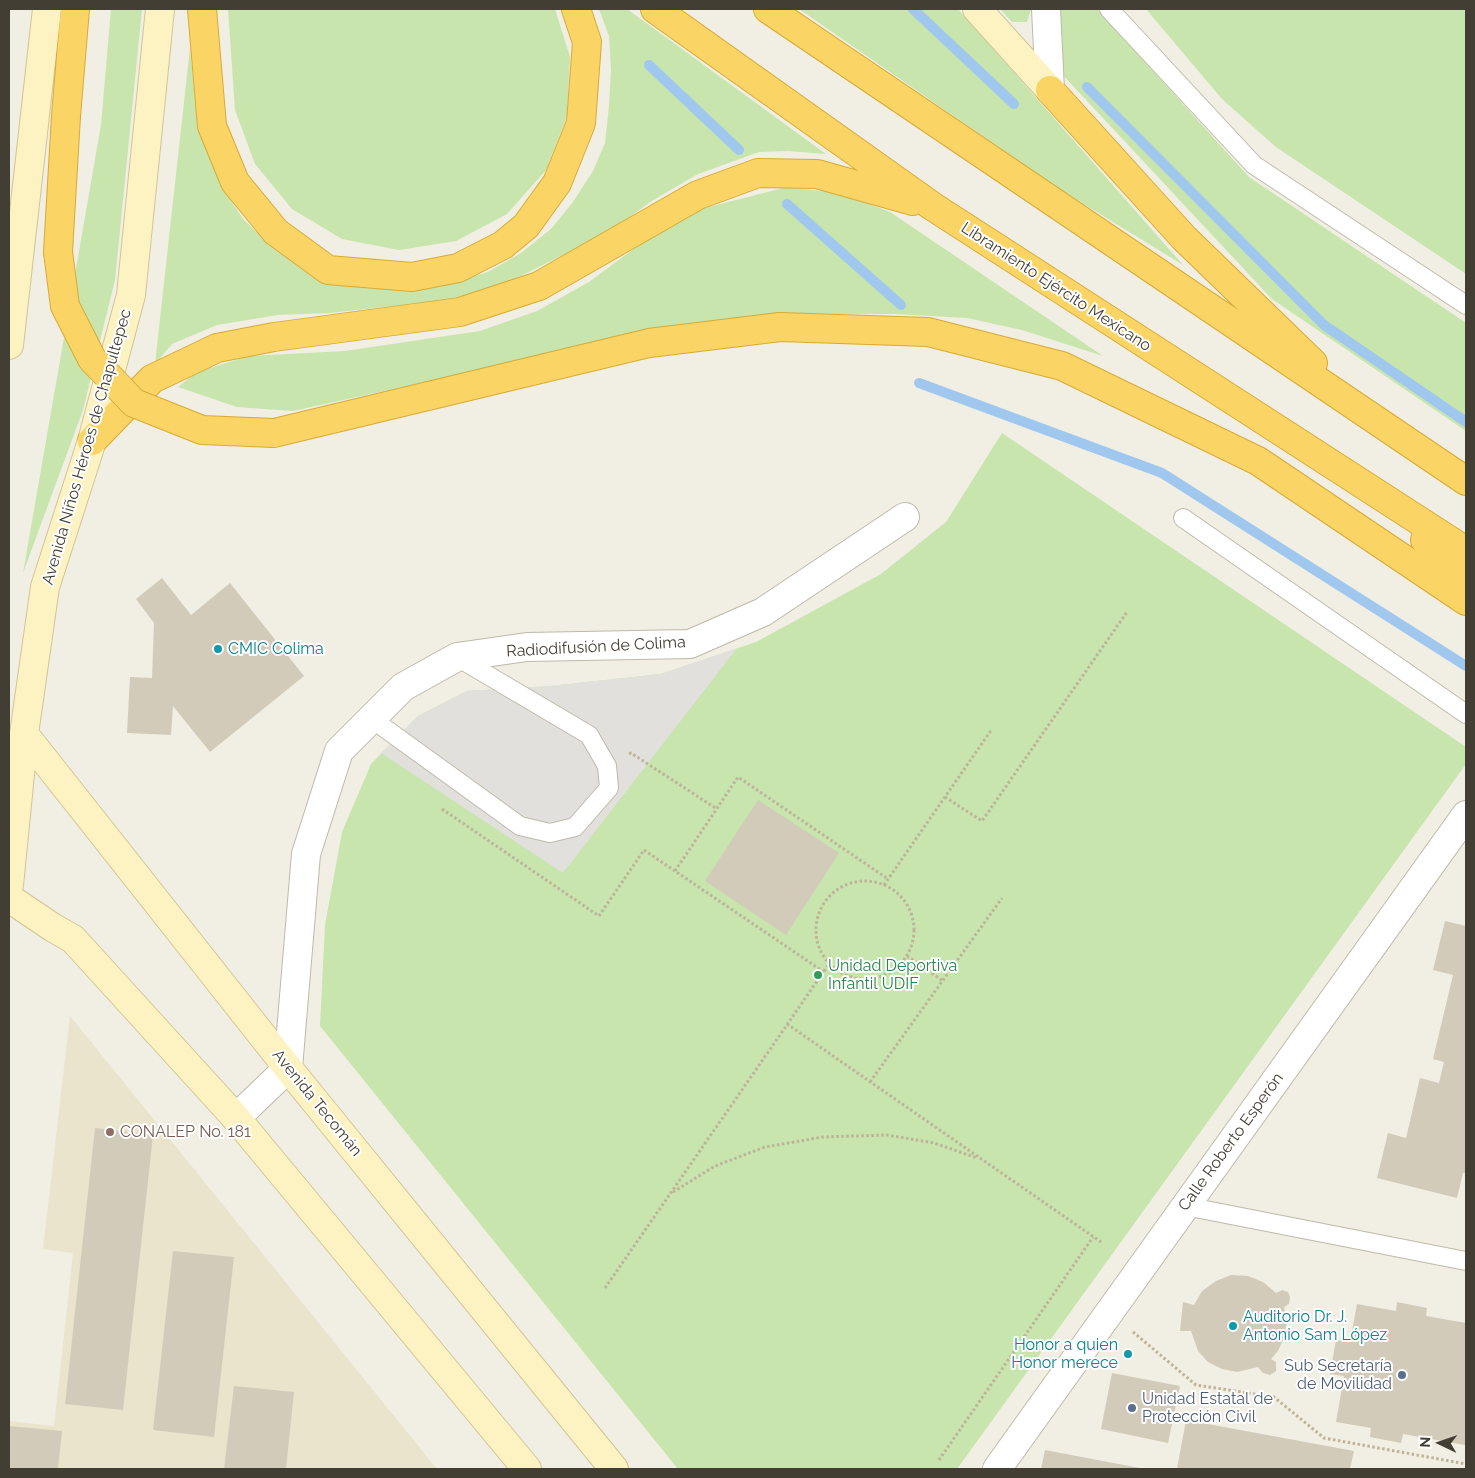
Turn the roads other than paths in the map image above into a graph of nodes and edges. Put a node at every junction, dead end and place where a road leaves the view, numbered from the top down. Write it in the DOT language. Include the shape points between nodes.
graph roads {
  1 [pos="46,9"];
  2 [pos="75,9"];
  3 [pos="160,9"];
  4 [pos="202,9"];
  5 [pos="576,9"];
  6 [pos="655,9"];
  7 [pos="768,9"];
  8 [pos="977,9"];
  9 [pos="1046,9"];
  10 [pos="1109,9"];
  11 [pos="1050,90"];
  12 [pos="932,206"];
  13 [pos="9,221"];
  14 [pos="18,260"];
  15 [pos="1466,305"];
  16 [pos="9,345"];
  17 [pos="1366,414"];
  18 [pos="92,441"];
  19 [pos="1466,481"];
  20 [pos="1368,488"];
  21 [pos="905,517"];
  22 [pos="1183,518"];
  23 [pos="1466,551"];
  24 [pos="1466,577"];
  25 [pos="1466,601"];
  26 [pos="457,657"];
  27 [pos="1466,714"];
  28 [pos="372,719"];
  29 [pos="24,734"];
  30 [pos="1466,815"];
  31 [pos="9,885"];
  32 [pos="9,898"];
  33 [pos="288,1068"];
  34 [pos="236,1118"];
  35 [pos="1186,1206"];
  36 [pos="1466,1260"];
  37 [pos="527,1469"];
  38 [pos="614,1469"];
  39 [pos="997,1469"];
  1 -- 14 [label="street"];
  2 -- 25 [label="highway, bridge" via="58,252 65,306 92,359 134,403 202,430 274,433 648,343 780,327 928,332 1062,366 1258,461"];
  3 -- 18 [label="street, Avenida Niños Héroes de Chapultepec" via="131,295"];
  4 -- 5 [label="highway" via="212,126 235,182 276,232 328,270 412,277 458,268 503,245 526,226 557,183 581,123 587,42"];
  6 -- 12 [label="highway, Libramiento Ejército Mexicano"];
  7 -- 17 [label="highway"];
  8 -- 11 [label="street"];
  9 -- 11 [label="street"];
  10 -- 15 [label="lane" via="1254,165"];
  11 -- 17 [label="highway" via="1184,238"];
  12 -- 18 [label="highway" via="816,174 758,174 698,195 540,286 460,312 274,337 217,348 152,379"];
  12 -- 20 [label="highway, Libramiento Ejército Mexicano"];
  13 -- 14 [label="street"];
  14 -- 16 [label="street"];
  17 -- 19 [label="highway"];
  18 -- 29 [label="street, Avenida Niños Héroes de Chapultepec" via="45,587"];
  20 -- 23 [label="highway, Libramiento Ejército Mexicano"];
  20 -- 24 [label="highway"];
  21 -- 26 [label="street, Radiodifusión de Colima" via="763,612 690,644 527,647"];
  22 -- 27 [label="lane"];
  26 -- 28 [label="street, Radiodifusión de Colima" via="403,687"];
  26 -- 28 [label="lane" via="589,736 608,766 610,788 575,827 550,833 520,826"];
  28 -- 33 [label="street, Radiodifusión de Colima" via="339,751 306,854"];
  29 -- 31 [label="street, Avenida Niños Héroes de Chapultepec"];
  29 -- 33 [label="street, Avenida Tecomán"];
  30 -- 35 [label="street, Calle Roberto Esperón"];
  32 -- 34 [label="street" via="73,939"];
  33 -- 34 [label="street"];
  33 -- 38 [label="street, Avenida Tecomán"];
  34 -- 37 [label="street"];
  35 -- 36 [label="lane"];
  35 -- 39 [label="street, Calle Roberto Esperón"];
}
